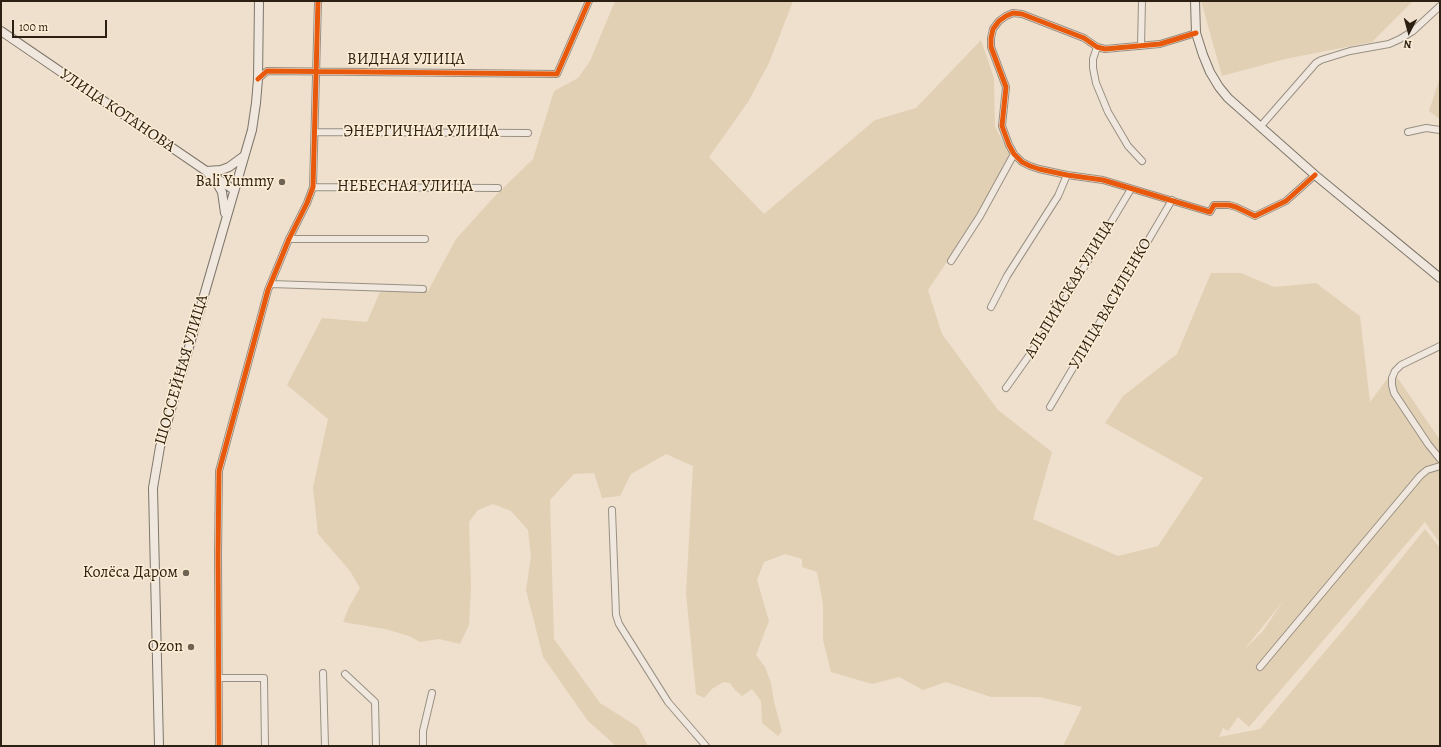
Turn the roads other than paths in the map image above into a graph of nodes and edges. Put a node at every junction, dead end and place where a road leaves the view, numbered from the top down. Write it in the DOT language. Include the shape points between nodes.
graph roads {
  1 [pos="259,1"];
  2 [pos="318,1"];
  3 [pos="589,1"];
  4 [pos="1142,1"];
  5 [pos="1194,1"];
  6 [pos="1440,6"];
  7 [pos="1,31"];
  8 [pos="1196,33"];
  9 [pos="1141,46"];
  10 [pos="1097,47"];
  11 [pos="317,73"];
  12 [pos="258,79"];
  13 [pos="1260,127"];
  14 [pos="1440,130"];
  15 [pos="315,132"];
  16 [pos="1408,132"];
  17 [pos="528,133"];
  18 [pos="1014,154"];
  19 [pos="244,156"];
  20 [pos="1142,161"];
  21 [pos="206,171"];
  22 [pos="1067,175"];
  23 [pos="1315,175"];
  24 [pos="313,187"];
  25 [pos="498,188"];
  26 [pos="1131,189"];
  27 [pos="234,190"];
  28 [pos="1172,200"];
  29 [pos="226,218"];
  30 [pos="289,239"];
  31 [pos="425,239"];
  32 [pos="951,261"];
  33 [pos="1440,277"];
  34 [pos="271,284"];
  35 [pos="422,288"];
  36 [pos="991,307"];
  37 [pos="1440,346"];
  38 [pos="1006,388"];
  39 [pos="1050,407"];
  40 [pos="1440,459"];
  41 [pos="1440,466"];
  42 [pos="612,510"];
  43 [pos="1260,667"];
  44 [pos="323,673"];
  45 [pos="345,674"];
  46 [pos="218,678"];
  47 [pos="432,693"];
  48 [pos="158,746"];
  49 [pos="219,746"];
  50 [pos="264,746"];
  51 [pos="325,746"];
  52 [pos="376,746"];
  53 [pos="423,746"];
  54 [pos="706,746"];
  1 -- 12 [label="street, ШОССЕЙНАЯ УЛИЦА"];
  2 -- 11 [label="street"];
  3 -- 11 [label="street, ВИДНАЯ УЛИЦА" via="557,74"];
  4 -- 9 [label="street"];
  5 -- 8 [label="street"];
  6 -- 13 [label="street" via="1400,40 1350,51 1316,63"];
  7 -- 21 [label="street, УЛИЦА КОТАНОВА"];
  8 -- 9 [label="street" via="1170,42"];
  8 -- 13 [label="street" via="1210,72 1219,87"];
  9 -- 10 [label="street" via="1113,49"];
  10 -- 18 [label="street" via="1084,38 1022,14 1014,13 999,21 993,29 991,47 1006,87 1002,126"];
  10 -- 20 [label="street" via="1092,59 1096,83 1108,112 1128,146"];
  11 -- 12 [label="street, ВИДНАЯ УЛИЦА" via="267,71"];
  11 -- 15 [label="street"];
  12 -- 19 [label="street, ШОССЕЙНАЯ УЛИЦА" via="252,130"];
  13 -- 23 [label="street"];
  14 -- 16 [label="street" via="1426,128"];
  15 -- 17 [label="street, ЭНЕРГИЧНАЯ УЛИЦА"];
  15 -- 24 [label="street"];
  18 -- 22 [label="street" via="1030,166"];
  18 -- 32 [label="street" via="980,216"];
  19 -- 21 [label="street" via="229,167"];
  19 -- 27 [label="street, ШОССЕЙНАЯ УЛИЦА"];
  21 -- 27 [label="street, УЛИЦА КОТАНОВА"];
  21 -- 29 [label="street" via="222,192"];
  22 -- 26 [label="street" via="1096,179"];
  22 -- 36 [label="street" via="1058,196 1007,276"];
  23 -- 28 [label="street" via="1286,201 1256,216 1229,205 1214,205 1210,212"];
  23 -- 33 [label="street"];
  24 -- 25 [label="street, НЕБЕСНАЯ УЛИЦА"];
  24 -- 30 [label="street"];
  26 -- 28 [label="street"];
  26 -- 38 [label="street, АЛЬПИЙСКАЯ УЛИЦА" via="1043,336"];
  27 -- 29 [label="street, ШОССЕЙНАЯ УЛИЦА"];
  28 -- 39 [label="street, УЛИЦА ВАСИЛЕНКО"];
  29 -- 48 [label="street, ШОССЕЙНАЯ УЛИЦА" via="160,447 153,488"];
  30 -- 31 [label="street"];
  30 -- 34 [label="street"];
  34 -- 35 [label="street"];
  34 -- 46 [label="street" via="219,471"];
  37 -- 40 [label="street" via="1401,365 1392,378 1392,385 1394,393"];
  41 -- 43 [label="street" via="1427,470 1420,476"];
  42 -- 54 [label="street" via="616,615 619,624 668,702"];
  44 -- 51 [label="street"];
  45 -- 52 [label="street" via="376,702"];
  46 -- 49 [label="street"];
  46 -- 50 [label="street" via="264,678"];
  47 -- 53 [label="street" via="423,731"];
}
